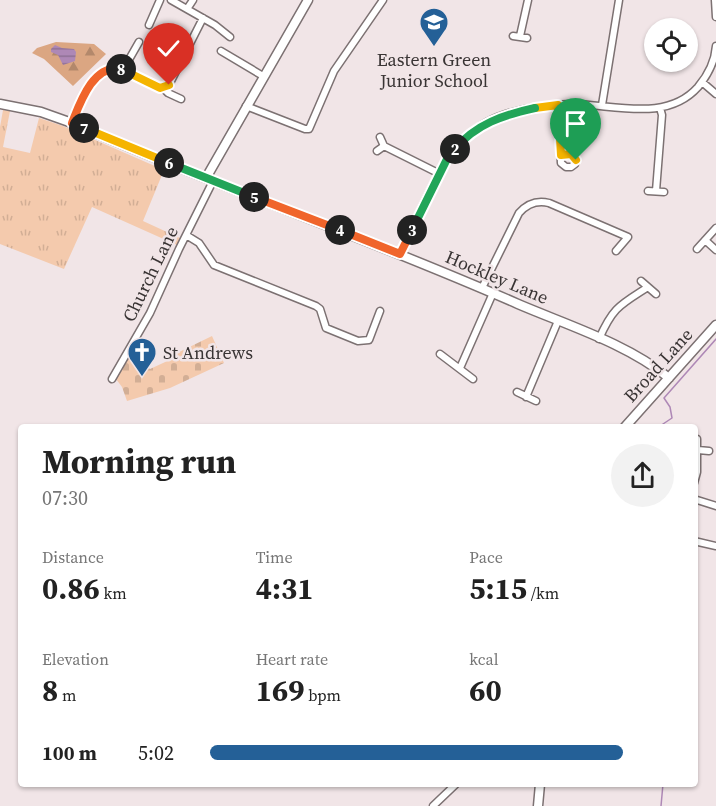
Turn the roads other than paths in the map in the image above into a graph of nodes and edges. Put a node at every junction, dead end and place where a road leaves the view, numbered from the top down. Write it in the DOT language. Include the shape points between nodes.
graph roads {
  1 [pos="160,0"];
  2 [pos="171,0"];
  3 [pos="193,0"];
  4 [pos="308,0"];
  5 [pos="383,0"];
  6 [pos="528,0"];
  7 [pos="619,0"];
  8 [pos="715,0"];
  9 [pos="187,9"];
  10 [pos="716,17"];
  11 [pos="203,18"];
  12 [pos="149,25"];
  13 [pos="230,37"];
  14 [pos="520,37"];
  15 [pos="139,42"];
  16 [pos="716,48"];
  17 [pos="221,51"];
  18 [pos="123,70"];
  19 [pos="264,76"];
  20 [pos="702,82"];
  21 [pos="163,88"];
  22 [pos="716,94"];
  23 [pos="181,99"];
  24 [pos="0,104"];
  25 [pos="558,105"];
  26 [pos="602,105"];
  27 [pos="246,106"];
  28 [pos="660,108"];
  29 [pos="72,123"];
  30 [pos="380,137"];
  31 [pos="384,146"];
  32 [pos="377,151"];
  33 [pos="561,155"];
  34 [pos="440,174"];
  35 [pos="210,179"];
  36 [pos="664,192"];
  37 [pos="716,228"];
  38 [pos="186,235"];
  39 [pos="705,240"];
  40 [pos="697,249"];
  41 [pos="716,250"];
  42 [pos="616,251"];
  43 [pos="400,254"];
  44 [pos="641,281"];
  45 [pos="648,287"];
  46 [pos="482,288"];
  47 [pos="493,293"];
  48 [pos="656,294"];
  49 [pos="380,312"];
  50 [pos="558,321"];
  51 [pos="716,325"];
  52 [pos="599,339"];
  53 [pos="440,354"];
  54 [pos="460,368"];
  55 [pos="112,378"];
  56 [pos="669,378"];
  57 [pos="473,379"];
  58 [pos="517,392"];
  59 [pos="526,396"];
  60 [pos="536,401"];
  61 [pos="628,424"];
  62 [pos="698,450"];
  63 [pos="708,451"];
  64 [pos="698,500"];
  65 [pos="716,506"];
  66 [pos="698,542"];
  67 [pos="716,546"];
  68 [pos="453,787"];
  69 [pos="540,787"];
  70 [pos="433,806"];
  71 [pos="538,806"];
  1 -- 12 [label="street"];
  2 -- 9 [label="street"];
  3 -- 9 [label="street"];
  4 -- 19 [label="street"];
  5 -- 27 [label="street" via="334,71 309,129"];
  6 -- 14 [label="street"];
  7 -- 26 [label="street"];
  8 -- 10 [label="street"];
  9 -- 11 [label="street"];
  11 -- 13 [label="street"];
  11 -- 21 [label="street" via="172,81"];
  15 -- 18 [label="street"];
  16 -- 20 [label="street"];
  17 -- 19 [label="street"];
  18 -- 21 [label="street"];
  18 -- 29 [label="street" via="107,70 91,84"];
  19 -- 27 [label="street"];
  20 -- 22 [label="street"];
  20 -- 28 [label="street" via="687,97"];
  21 -- 23 [label="street"];
  24 -- 29 [label="street, Hockley Lane" via="32,109"];
  25 -- 26 [label="street"];
  25 -- 33 [label="street"];
  25 -- 34 [label="street" via="519,111 487,122 456,147"];
  26 -- 28 [label="street"];
  27 -- 35 [label="street"];
  28 -- 36 [label="street" via="652,191"];
  29 -- 35 [label="street, Hockley Lane"];
  30 -- 31 [label="street"];
  31 -- 32 [label="street"];
  31 -- 34 [label="street"];
  34 -- 43 [label="street"];
  35 -- 38 [label="street, Church Lane"];
  35 -- 43 [label="street, Hockley Lane"];
  37 -- 39 [label="street"];
  38 -- 49 [label="street" via="199,243 213,265 316,306 326,328 358,341 369,340"];
  38 -- 55 [label="street, Church Lane" via="150,313"];
  39 -- 40 [label="street"];
  39 -- 41 [label="street"];
  42 -- 46 [label="street" via="628,237 540,201 519,213"];
  43 -- 46 [label="street, Hockley Lane"];
  44 -- 45 [label="street"];
  45 -- 48 [label="street"];
  45 -- 52 [label="street" via="612,312"];
  46 -- 47 [label="street, Hockley Lane"];
  47 -- 50 [label="street, Hockley Lane"];
  47 -- 54 [label="street"];
  50 -- 52 [label="street, Hockley Lane"];
  50 -- 59 [label="street"];
  51 -- 56 [label="street, Broad Lane"];
  52 -- 56 [label="street, Hockley Lane"];
  53 -- 54 [label="street"];
  54 -- 57 [label="street"];
  56 -- 61 [label="street, Broad Lane"];
  58 -- 59 [label="street"];
  59 -- 60 [label="street"];
  62 -- 63 [label="street"];
  64 -- 65 [label="street"];
  66 -- 67 [label="street"];
  68 -- 70 [label="street"];
  69 -- 71 [label="street"];
}
